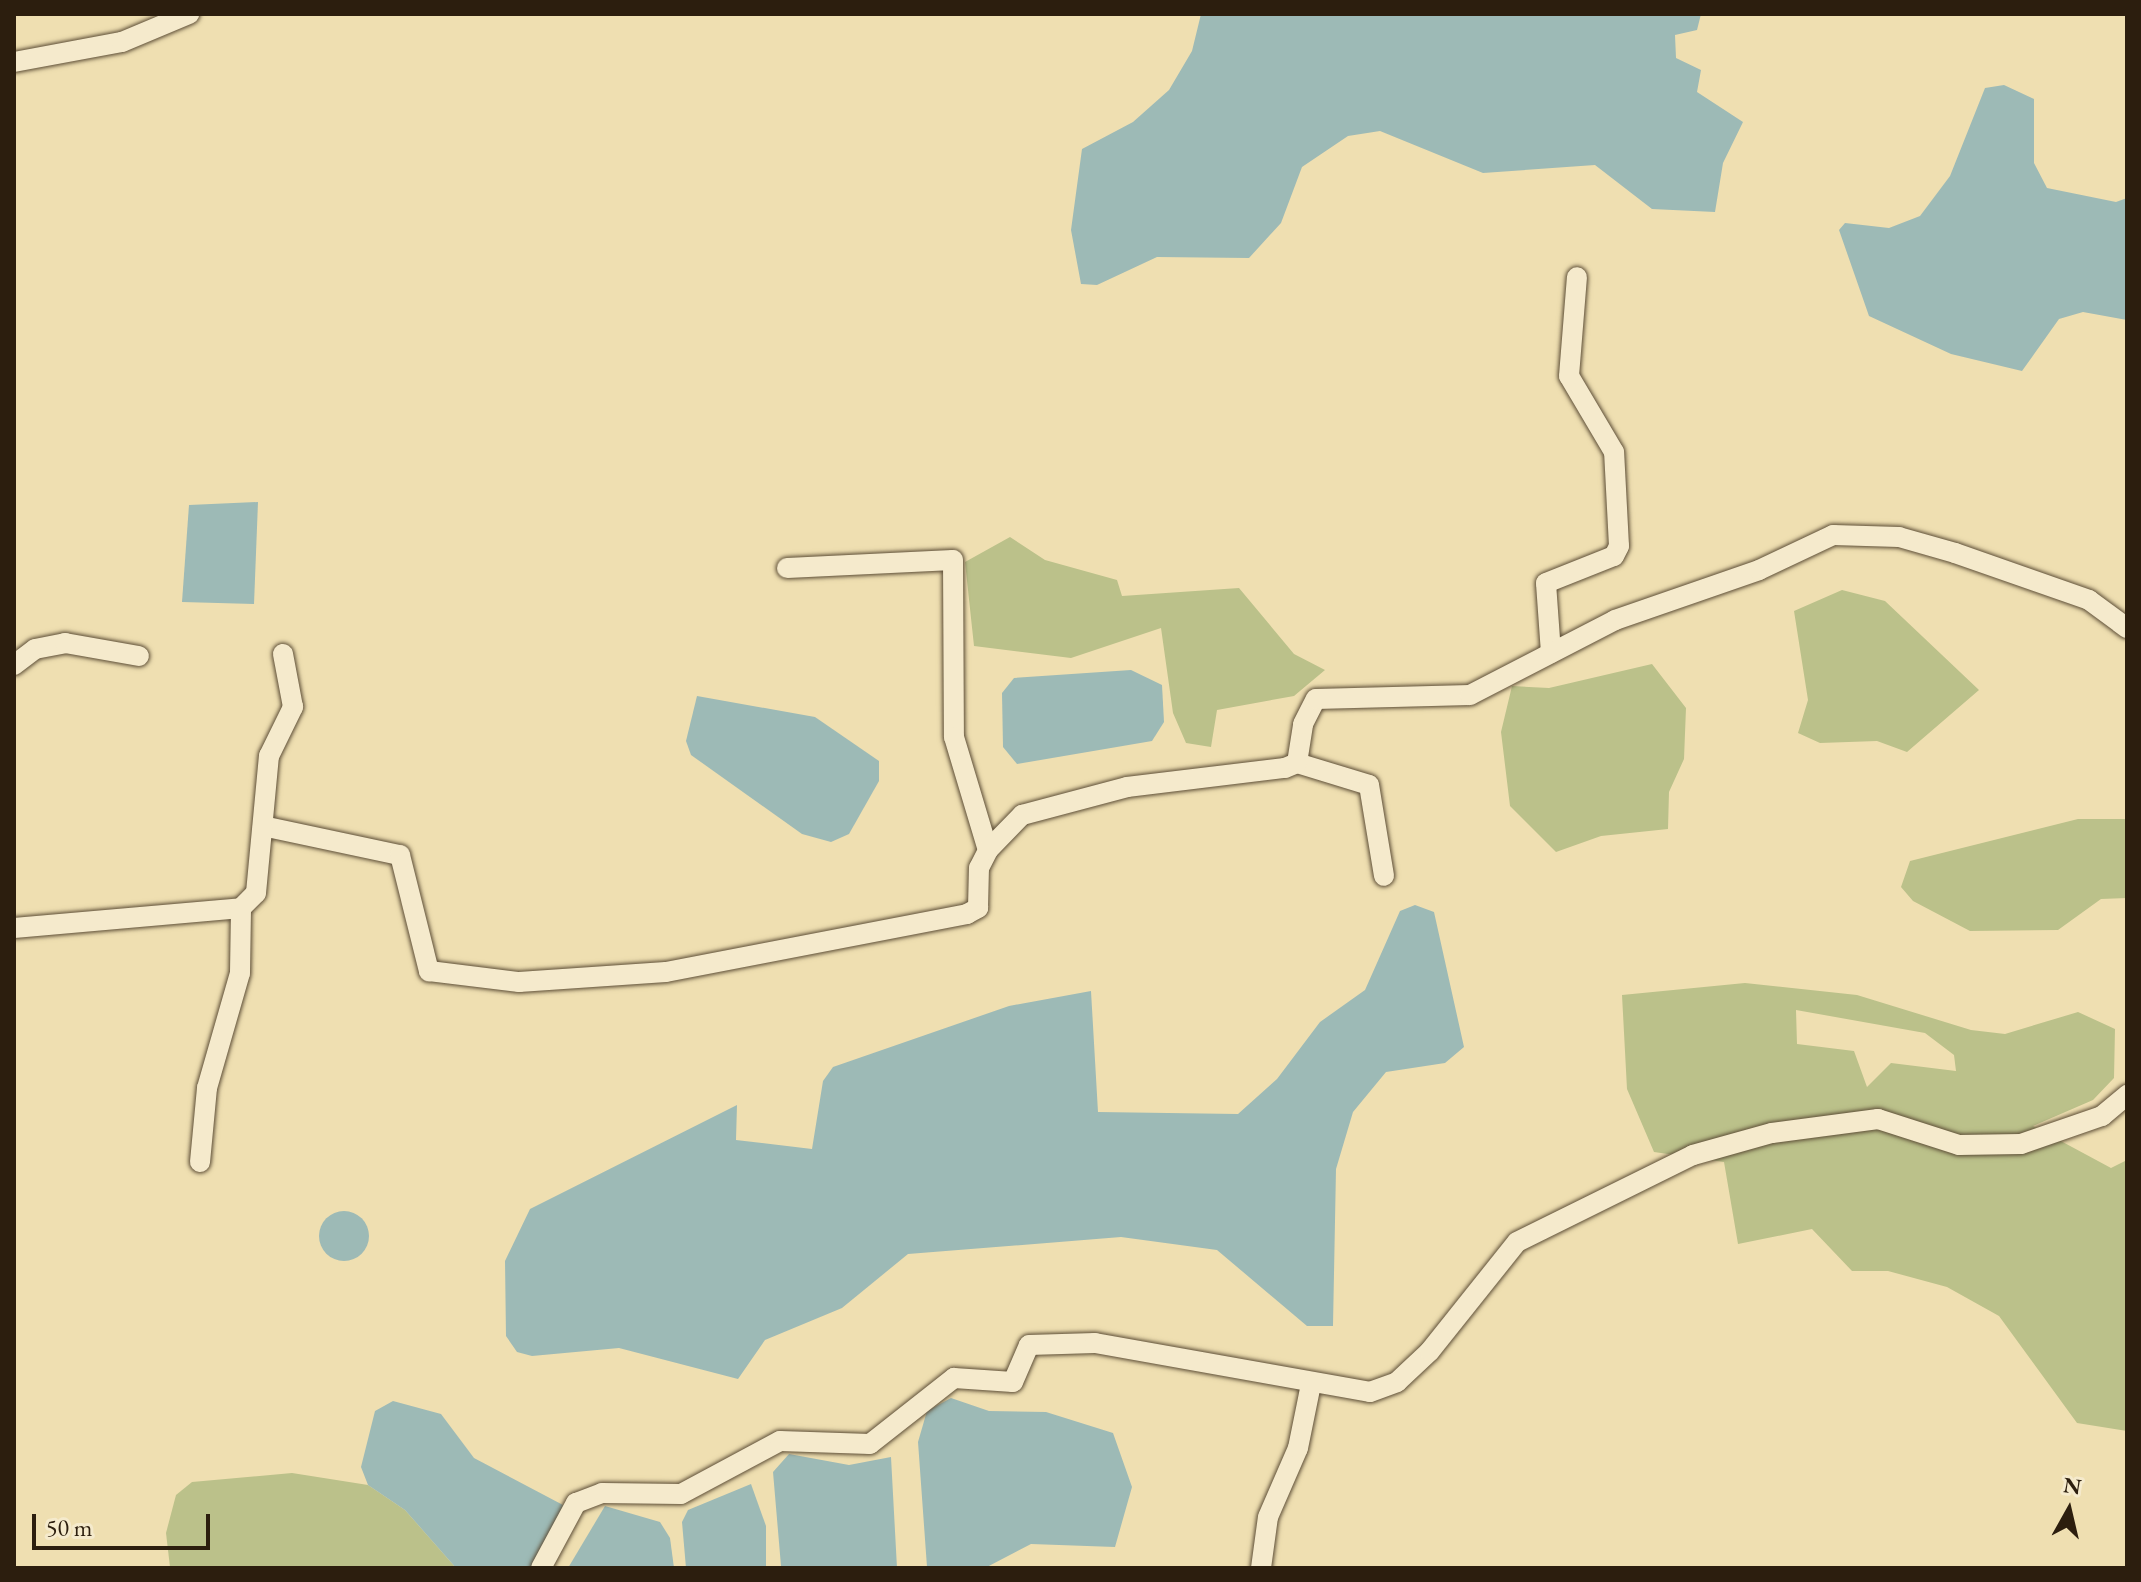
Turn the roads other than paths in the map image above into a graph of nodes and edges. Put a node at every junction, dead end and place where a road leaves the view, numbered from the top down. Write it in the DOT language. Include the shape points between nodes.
graph roads {
  1 [pos="189,14"];
  2 [pos="14,62"];
  3 [pos="1577,277"];
  4 [pos="787,568"];
  5 [pos="2127,628"];
  6 [pos="1551,653"];
  7 [pos="283,654"];
  8 [pos="139,656"];
  9 [pos="14,665"];
  10 [pos="1297,763"];
  11 [pos="263,826"];
  12 [pos="988,850"];
  13 [pos="1384,876"];
  14 [pos="241,908"];
  15 [pos="14,928"];
  16 [pos="2127,1095"];
  17 [pos="200,1162"];
  18 [pos="1311,1384"];
  19 [pos="541,1568"];
  20 [pos="1261,1568"];
  1 -- 2 [label="street" via="122,42"];
  3 -- 6 [label="street" via="1569,376 1614,452 1619,546 1614,556 1546,583"];
  4 -- 12 [label="street" via="953,560 954,737"];
  5 -- 6 [label="street" via="2077,595 1899,537 1864,533 1813,542 1789,559 1654,604"];
  6 -- 10 [label="street" via="1470,695 1316,699 1303,724"];
  7 -- 11 [label="street" via="293,707 269,756"];
  8 -- 9 [label="street" via="65,643 35,649"];
  10 -- 12 [label="street" via="1066,798 1022,815"];
  10 -- 13 [label="street" via="1369,785"];
  11 -- 12 [label="street" via="400,855 429,971 519,982 666,972 967,914 978,908 979,868"];
  11 -- 14 [label="street" via="256,893"];
  14 -- 15 [label="street"];
  14 -- 17 [label="street" via="240,973 207,1088"];
  16 -- 18 [label="street" via="2102,1116 2021,1144 1959,1145 1878,1119 1772,1133 1693,1155 1517,1242 1397,1382 1370,1392"];
  18 -- 19 [label="street" via="1095,1343 1029,1345 1013,1382 954,1378 870,1444 780,1441 681,1494 602,1493 576,1503"];
  18 -- 20 [label="street" via="1298,1448 1268,1517"];
}
